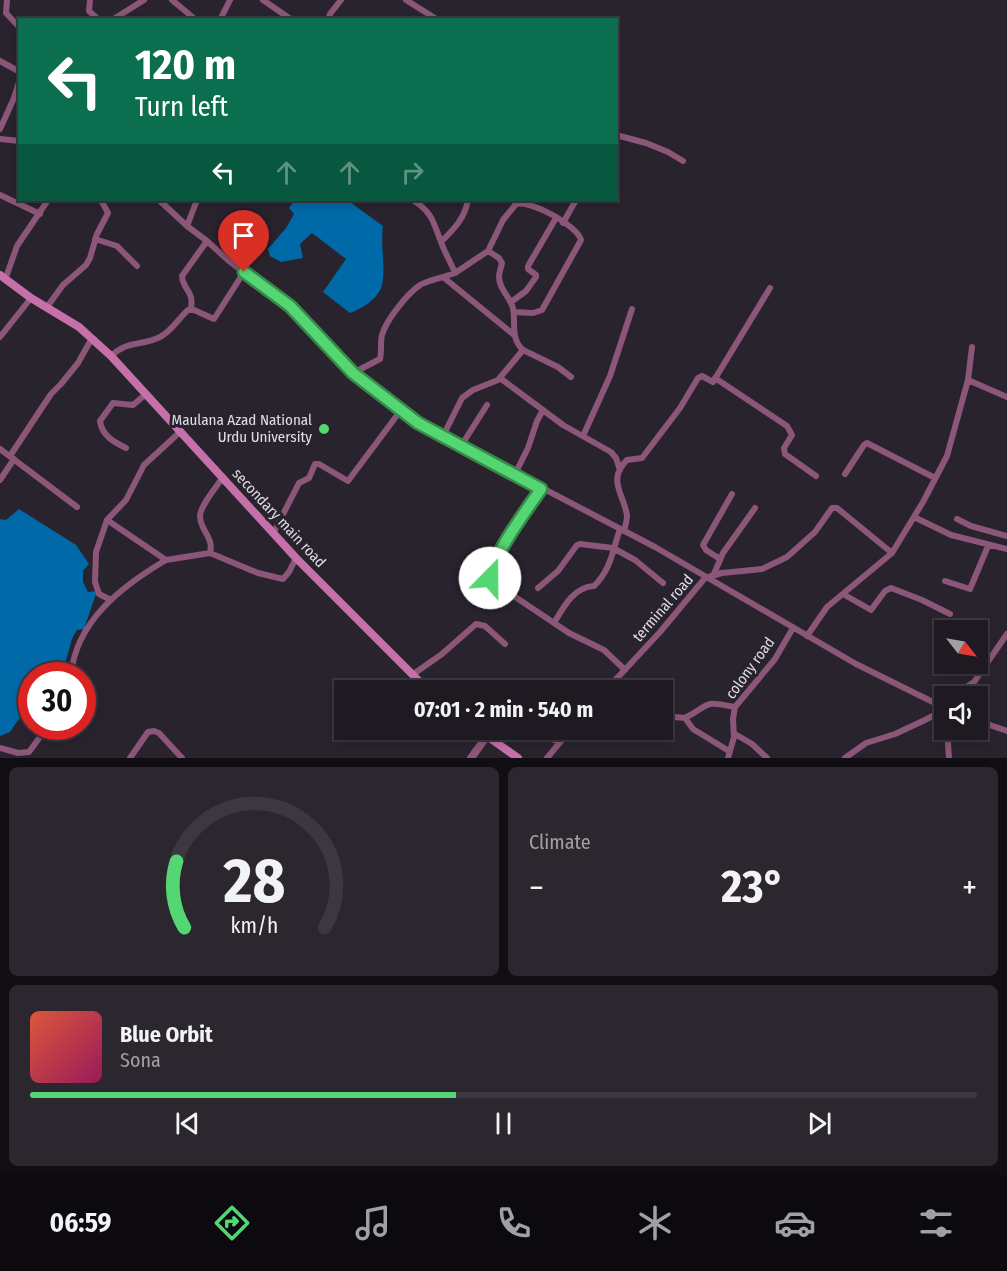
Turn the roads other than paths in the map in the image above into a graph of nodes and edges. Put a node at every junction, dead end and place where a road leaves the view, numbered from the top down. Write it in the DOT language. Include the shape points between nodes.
graph roads {
  1 [pos="7,0"];
  2 [pos="90,0"];
  3 [pos="144,0"];
  4 [pos="172,0"];
  5 [pos="230,0"];
  6 [pos="263,0"];
  7 [pos="341,0"];
  8 [pos="406,0"];
  9 [pos="97,18"];
  10 [pos="115,18"];
  11 [pos="194,18"];
  12 [pos="221,18"];
  13 [pos="289,18"];
  14 [pos="329,18"];
  15 [pos="435,18"];
  16 [pos="18,26"];
  17 [pos="0,61"];
  18 [pos="18,71"];
  19 [pos="18,85"];
  20 [pos="0,129"];
  21 [pos="618,136"];
  22 [pos="0,139"];
  23 [pos="18,141"];
  24 [pos="683,161"];
  25 [pos="0,195"];
  26 [pos="47,201"];
  27 [pos="101,201"];
  28 [pos="160,201"];
  29 [pos="197,201"];
  30 [pos="415,201"];
  31 [pos="468,201"];
  32 [pos="575,201"];
  33 [pos="40,214"];
  34 [pos="556,218"];
  35 [pos="563,223"];
  36 [pos="187,226"];
  37 [pos="95,239"];
  38 [pos="207,241"];
  39 [pos="441,242"];
  40 [pos="488,251"];
  41 [pos="137,266"];
  42 [pos="244,272"];
  43 [pos="455,273"];
  44 [pos="2,277"];
  45 [pos="443,277"];
  46 [pos="770,288"];
  47 [pos="31,298"];
  48 [pos="511,302"];
  49 [pos="47,307"];
  50 [pos="191,309"];
  51 [pos="632,309"];
  52 [pos="514,312"];
  53 [pos="514,335"];
  54 [pos="0,337"];
  55 [pos="92,338"];
  56 [pos="972,347"];
  57 [pos="523,350"];
  58 [pos="111,356"];
  59 [pos="353,373"];
  60 [pos="571,377"];
  61 [pos="500,378"];
  62 [pos="716,378"];
  63 [pos="968,380"];
  64 [pos="146,394"];
  65 [pos="1007,397"];
  66 [pos="487,405"];
  67 [pos="401,410"];
  68 [pos="543,410"];
  69 [pos="181,431"];
  70 [pos="443,436"];
  71 [pos="583,436"];
  72 [pos="461,446"];
  73 [pos="126,448"];
  74 [pos="0,449"];
  75 [pos="12,458"];
  76 [pos="620,470"];
  77 [pos="515,474"];
  78 [pos="845,474"];
  79 [pos="816,476"];
  80 [pos="223,477"];
  81 [pos="935,478"];
  82 [pos="0,480"];
  83 [pos="541,489"];
  84 [pos="732,494"];
  85 [pos="77,507"];
  86 [pos="754,508"];
  87 [pos="914,517"];
  88 [pos="957,519"];
  89 [pos="107,520"];
  90 [pos="622,530"];
  91 [pos="274,532"];
  92 [pos="1007,536"];
  93 [pos="988,546"];
  94 [pos="613,548"];
  95 [pos="1007,549"];
  96 [pos="210,554"];
  97 [pos="892,554"];
  98 [pos="296,558"];
  99 [pos="720,559"];
  100 [pos="166,560"];
  101 [pos="713,576"];
  102 [pos="705,578"];
  103 [pos="945,581"];
  104 [pos="663,583"];
  105 [pos="538,588"];
  106 [pos="843,594"];
  107 [pos="111,600"];
  108 [pos="950,614"];
  109 [pos="554,623"];
  110 [pos="793,628"];
  111 [pos="1007,634"];
  112 [pos="807,636"];
  113 [pos="505,644"];
  114 [pos="73,662"];
  115 [pos="625,670"];
  116 [pos="412,675"];
  117 [pos="417,680"];
  118 [pos="616,680"];
  119 [pos="968,686"];
  120 [pos="934,703"];
  121 [pos="735,707"];
  122 [pos="934,713"];
  123 [pos="673,717"];
  124 [pos="685,718"];
  125 [pos="988,724"];
  126 [pos="1007,731"];
  127 [pos="735,734"];
  128 [pos="38,740"];
  129 [pos="484,740"];
  130 [pos="492,740"];
  131 [pos="554,740"];
  132 [pos="948,740"];
  133 [pos="559,742"];
  134 [pos="0,748"];
  135 [pos="728,755"];
  136 [pos="513,756"];
  137 [pos="130,758"];
  138 [pos="182,758"];
  139 [pos="471,758"];
  140 [pos="547,758"];
  141 [pos="767,758"];
  142 [pos="845,758"];
  143 [pos="949,758"];
  1 -- 16 [label="street" via="6,14"];
  2 -- 9 [label="street" via="89,11"];
  3 -- 10 [label="street"];
  4 -- 11 [label="street"];
  5 -- 12 [label="street"];
  6 -- 13 [label="street"];
  7 -- 14 [label="street"];
  8 -- 15 [label="street"];
  17 -- 18 [label="street"];
  19 -- 20 [label="street"];
  21 -- 24 [label="street" via="646,143"];
  22 -- 23 [label="street"];
  25 -- 33 [label="street"];
  26 -- 33 [label="street"];
  27 -- 37 [label="street" via="108,213"];
  28 -- 36 [label="street"];
  29 -- 36 [label="street"];
  30 -- 39 [label="street" via="432,218"];
  31 -- 39 [label="street" via="462,218"];
  32 -- 35 [label="street"];
  33 -- 44 [label="street" via="17,246"];
  34 -- 35 [label="street"];
  34 -- 40 [label="street" via="532,205 516,204"];
  34 -- 48 [label="street" via="528,266 536,277"];
  35 -- 52 [label="street" via="580,237 569,263 542,310"];
  36 -- 38 [label="street"];
  37 -- 41 [label="street" via="117,246"];
  37 -- 49 [label="street" via="86,265 63,285"];
  38 -- 42 [label="street"];
  38 -- 50 [label="street" via="182,276 192,296"];
  39 -- 43 [label="street"];
  40 -- 43 [label="street"];
  40 -- 48 [label="street" via="500,260 501,286"];
  42 -- 50 [label="street" via="216,318"];
  42 -- 59 [label="street" via="290,306"];
  43 -- 45 [label="street"];
  44 -- 47 [label="main road, secondary main road"];
  45 -- 53 [label="street"];
  45 -- 59 [label="street" via="414,290 388,321 378,362"];
  46 -- 62 [label="street"];
  47 -- 49 [label="main road, secondary main road"];
  47 -- 54 [label="street"];
  48 -- 52 [label="street"];
  49 -- 55 [label="main road, secondary main road"];
  50 -- 58 [label="street" via="165,334 124,347"];
  51 -- 71 [label="street" via="610,376"];
  52 -- 53 [label="street"];
  53 -- 57 [label="street"];
  55 -- 58 [label="main road, secondary main road"];
  55 -- 75 [label="street" via="78,363 51,394"];
  56 -- 63 [label="street"];
  57 -- 60 [label="street"];
  57 -- 61 [label="street"];
  58 -- 64 [label="main road, secondary main road"];
  59 -- 67 [label="street"];
  61 -- 68 [label="street"];
  61 -- 70 [label="street" via="462,398"];
  62 -- 76 [label="street" via="712,382 702,376 698,378 642,458 627,460"];
  62 -- 79 [label="street" via="787,426 792,435 785,453"];
  63 -- 65 [label="street"];
  63 -- 81 [label="street" via="946,456"];
  64 -- 69 [label="main road, secondary main road"];
  64 -- 73 [label="street" via="133,405 113,403 100,421 109,439"];
  66 -- 72 [label="street"];
  67 -- 70 [label="street"];
  67 -- 91 [label="street" via="348,481 315,464 309,478 299,483"];
  68 -- 71 [label="street"];
  68 -- 77 [label="street"];
  69 -- 80 [label="main road, secondary main road"];
  69 -- 89 [label="street" via="144,465 126,500"];
  70 -- 72 [label="street"];
  71 -- 76 [label="street" via="611,452"];
  72 -- 77 [label="street"];
  74 -- 75 [label="street"];
  75 -- 82 [label="street"];
  75 -- 85 [label="street"];
  76 -- 90 [label="street" via="617,485 627,516"];
  77 -- 83 [label="street"];
  78 -- 81 [label="street" via="867,443"];
  80 -- 91 [label="main road, secondary main road"];
  80 -- 96 [label="street" via="200,513 211,543"];
  81 -- 87 [label="street"];
  83 -- 90 [label="street"];
  83 -- 109 [label="street" via="502,550 490,578"];
  84 -- 99 [label="street" via="703,545"];
  86 -- 99 [label="street"];
  87 -- 93 [label="street" via="951,535"];
  87 -- 97 [label="street"];
  88 -- 92 [label="street"];
  89 -- 100 [label="street"];
  89 -- 107 [label="street" via="96,552 95,582 99,594"];
  90 -- 94 [label="street"];
  90 -- 102 [label="street"];
  91 -- 98 [label="main road, secondary main road"];
  93 -- 95 [label="street"];
  93 -- 103 [label="street" via="970,589"];
  94 -- 104 [label="street"];
  94 -- 105 [label="street" via="578,544 558,571"];
  94 -- 109 [label="street" via="613,556 598,582 578,590"];
  96 -- 98 [label="street" via="281,579 287,576"];
  96 -- 100 [label="street"];
  97 -- 101 [label="street, terminal road" via="834,507 788,557 762,569"];
  97 -- 106 [label="street"];
  98 -- 116 [label="main road, secondary main road"];
  99 -- 101 [label="street"];
  100 -- 107 [label="street" via="138,576"];
  101 -- 102 [label="street, terminal road"];
  102 -- 110 [label="street"];
  102 -- 115 [label="street, terminal road"];
  106 -- 108 [label="street" via="871,610 891,588"];
  106 -- 112 [label="street" via="827,607"];
  107 -- 114 [label="street" via="92,620 78,643"];
  109 -- 115 [label="street" via="604,650"];
  110 -- 112 [label="street"];
  110 -- 121 [label="street, colony road" via="774,659"];
  111 -- 119 [label="street" via="984,670"];
  112 -- 120 [label="street"];
  113 -- 116 [label="street" via="485,626 476,624"];
  115 -- 118 [label="street, terminal road"];
  116 -- 117 [label="main road, secondary main road"];
  121 -- 124 [label="street" via="707,704"];
  121 -- 127 [label="street, colony road"];
  122 -- 142 [label="street" via="895,734 866,743"];
  123 -- 124 [label="street"];
  124 -- 135 [label="street" via="693,729"];
  125 -- 126 [label="street"];
  127 -- 135 [label="street, colony road"];
  127 -- 141 [label="street"];
  128 -- 134 [label="street" via="29,752"];
  129 -- 139 [label="street"];
  130 -- 136 [label="main road"];
  131 -- 133 [label="street"];
  132 -- 143 [label="street"];
  133 -- 140 [label="street"];
  137 -- 138 [label="street" via="148,732 154,731"];
}
